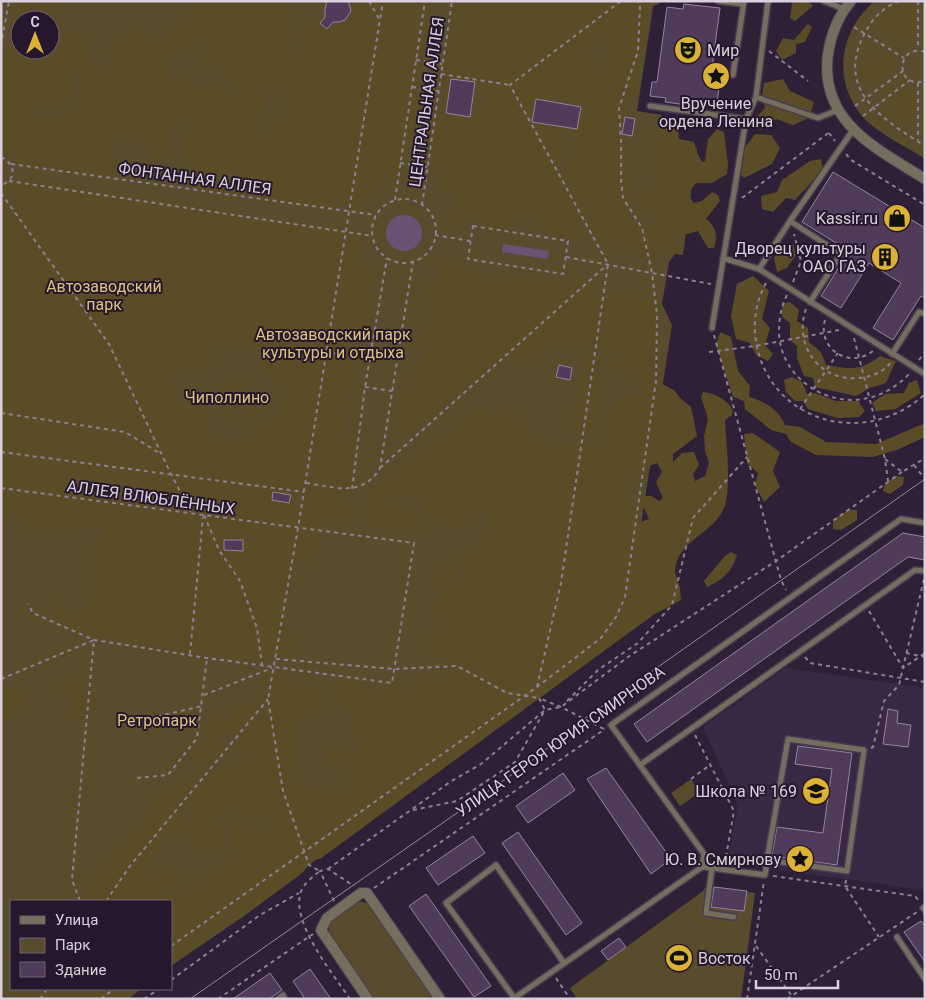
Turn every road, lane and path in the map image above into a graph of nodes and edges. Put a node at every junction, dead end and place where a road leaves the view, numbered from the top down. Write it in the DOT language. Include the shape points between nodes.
graph roads {
  1 [pos="9,1"];
  2 [pos="369,1"];
  3 [pos="383,1"];
  4 [pos="425,1"];
  5 [pos="452,1"];
  6 [pos="621,1"];
  7 [pos="638,1"];
  8 [pos="718,1"];
  9 [pos="768,1"];
  10 [pos="824,1"];
  11 [pos="899,1"];
  12 [pos="918,1"];
  13 [pos="744,3"];
  14 [pos="848,5"];
  15 [pos="380,20"];
  16 [pos="854,27"];
  17 [pos="865,32"];
  18 [pos="1,46"];
  19 [pos="762,46"];
  20 [pos="918,50"];
  21 [pos="925,52"];
  22 [pos="904,58"];
  23 [pos="416,60"];
  24 [pos="442,64"];
  25 [pos="902,71"];
  26 [pos="441,74"];
  27 [pos="733,75"];
  28 [pos="910,80"];
  29 [pos="808,81"];
  30 [pos="925,81"];
  31 [pos="918,83"];
  32 [pos="510,85"];
  33 [pos="412,87"];
  34 [pos="438,91"];
  35 [pos="756,97"];
  36 [pos="864,99"];
  37 [pos="650,106"];
  38 [pos="855,106"];
  39 [pos="873,109"];
  40 [pos="838,110"];
  41 [pos="863,116"];
  42 [pos="746,119"];
  43 [pos="852,130"];
  44 [pos="918,142"];
  45 [pos="925,146"];
  46 [pos="840,147"];
  47 [pos="1,157"];
  48 [pos="400,163"];
  49 [pos="11,164"];
  50 [pos="428,167"];
  51 [pos="925,179"];
  52 [pos="9,182"];
  53 [pos="1,185"];
  54 [pos="1,193"];
  55 [pos="395,200"];
  56 [pos="422,205"];
  57 [pos="925,205"];
  58 [pos="732,206"];
  59 [pos="348,211"];
  60 [pos="376,215"];
  61 [pos="790,221"];
  62 [pos="346,232"];
  63 [pos="435,235"];
  64 [pos="373,236"];
  65 [pos="471,241"];
  66 [pos="566,257"];
  67 [pos="387,258"];
  68 [pos="723,258"];
  69 [pos="413,261"];
  70 [pos="608,264"];
  71 [pos="758,269"];
  72 [pos="652,273"];
  73 [pos="770,276"];
  74 [pos="718,285"];
  75 [pos="790,290"];
  76 [pos="810,302"];
  77 [pos="828,314"];
  78 [pos="925,314"];
  79 [pos="712,328"];
  80 [pos="851,328"];
  81 [pos="824,333"];
  82 [pos="803,337"];
  83 [pos="780,341"];
  84 [pos="877,345"];
  85 [pos="756,346"];
  86 [pos="371,351"];
  87 [pos="718,351"];
  88 [pos="709,352"];
  89 [pos="925,352"];
  90 [pos="838,353"];
  91 [pos="326,354"];
  92 [pos="893,355"];
  93 [pos="398,356"];
  94 [pos="859,358"];
  95 [pos="914,367"];
  96 [pos="826,372"];
  97 [pos="925,374"];
  98 [pos="864,378"];
  99 [pos="365,387"];
  100 [pos="813,390"];
  101 [pos="392,391"];
  102 [pos="925,394"];
  103 [pos="870,398"];
  104 [pos="800,409"];
  105 [pos="1,413"];
  106 [pos="875,421"];
  107 [pos="1,452"];
  108 [pos="162,454"];
  109 [pos="747,458"];
  110 [pos="925,458"];
  111 [pos="885,459"];
  112 [pos="914,465"];
  113 [pos="380,468"];
  114 [pos="902,472"];
  115 [pos="171,474"];
  116 [pos="925,480"];
  117 [pos="888,481"];
  118 [pos="305,483"];
  119 [pos="1,488"];
  120 [pos="352,489"];
  121 [pos="304,492"];
  122 [pos="192,513"];
  123 [pos="204,515"];
  124 [pos="925,523"];
  125 [pos="298,528"];
  126 [pos="776,561"];
  127 [pos="925,571"];
  128 [pos="925,576"];
  129 [pos="792,597"];
  130 [pos="28,604"];
  131 [pos="865,605"];
  132 [pos="94,640"];
  133 [pos="800,651"];
  134 [pos="925,653"];
  135 [pos="906,654"];
  136 [pos="190,655"];
  137 [pos="920,656"];
  138 [pos="925,657"];
  139 [pos="207,658"];
  140 [pos="276,659"];
  141 [pos="262,666"];
  142 [pos="274,667"];
  143 [pos="903,668"];
  144 [pos="394,669"];
  145 [pos="900,678"];
  146 [pos="1,679"];
  147 [pos="925,682"];
  148 [pos="537,687"];
  149 [pos="203,696"];
  150 [pos="524,696"];
  151 [pos="539,698"];
  152 [pos="268,699"];
  153 [pos="202,706"];
  154 [pos="561,707"];
  155 [pos="544,710"];
  156 [pos="142,720"];
  157 [pos="611,725"];
  158 [pos="691,728"];
  159 [pos="604,729"];
  160 [pos="864,750"];
  161 [pos="640,765"];
  162 [pos="710,765"];
  163 [pos="137,778"];
  164 [pos="691,779"];
  165 [pos="411,810"];
  166 [pos="304,853"];
  167 [pos="767,860"];
  168 [pos="309,865"];
  169 [pos="702,867"];
  170 [pos="712,868"];
  171 [pos="328,869"];
  172 [pos="724,870"];
  173 [pos="802,873"];
  174 [pos="764,875"];
  175 [pos="846,879"];
  176 [pos="801,880"];
  177 [pos="845,886"];
  178 [pos="300,892"];
  179 [pos="364,893"];
  180 [pos="80,900"];
  181 [pos="107,900"];
  182 [pos="339,909"];
  183 [pos="924,909"];
  184 [pos="734,917"];
  185 [pos="322,930"];
  186 [pos="879,937"];
  187 [pos="897,937"];
  188 [pos="755,944"];
  189 [pos="172,945"];
  190 [pos="564,963"];
  191 [pos="552,972"];
  192 [pos="172,979"];
  193 [pos="925,979"];
  194 [pos="113,990"];
  195 [pos="158,990"];
  196 [pos="792,996"];
  197 [pos="514,998"];
  198 [pos="101,999"];
  199 [pos="144,999"];
  200 [pos="218,999"];
  201 [pos="278,999"];
  202 [pos="285,999"];
  203 [pos="368,999"];
  204 [pos="440,999"];
  205 [pos="570,999"];
  206 [pos="748,999"];
  207 [pos="787,999"];
  208 [pos="794,999"];
  1 -- 18 [label="path"];
  2 -- 15 [label="path"];
  3 -- 15 [label="path"];
  4 -- 23 [label="path, ЦЕНТРАЛЬНАЯ АЛЛЕЯ"];
  5 -- 24 [label="path, ЦЕНТРАЛЬНАЯ АЛЛЕЯ"];
  6 -- 32 [label="path"];
  7 -- 72 [label="path" via="638,50 619,108 621,181 623,198 642,228"];
  8 -- 13 [label="lane"];
  9 -- 19 [label="lane"];
  10 -- 14 [label="lane"];
  11 -- 17 [label="path" via="882,10"];
  12 -- 20 [label="path"];
  13 -- 27 [label="lane"];
  14 -- 40 [label="street" via="833,32 826,65 830,95"];
  15 -- 59 [label="path"];
  16 -- 17 [label="path"];
  17 -- 22 [label="path"];
  17 -- 36 [label="path" via="856,57 858,84"];
  19 -- 29 [label="path"];
  19 -- 35 [label="lane"];
  20 -- 21 [label="path"];
  20 -- 22 [label="path"];
  22 -- 25 [label="path"];
  23 -- 24 [label="path"];
  23 -- 33 [label="path, ЦЕНТРАЛЬНАЯ АЛЛЕЯ"];
  24 -- 26 [label="path, ЦЕНТРАЛЬНАЯ АЛЛЕЯ"];
  25 -- 28 [label="path"];
  25 -- 36 [label="path"];
  26 -- 32 [label="path"];
  26 -- 34 [label="path, ЦЕНТРАЛЬНАЯ АЛЛЕЯ"];
  28 -- 31 [label="path"];
  28 -- 39 [label="path"];
  30 -- 31 [label="path"];
  31 -- 44 [label="path"];
  32 -- 70 [label="path"];
  33 -- 34 [label="path"];
  33 -- 48 [label="path, ЦЕНТРАЛЬНАЯ АЛЛЕЯ"];
  34 -- 50 [label="path, ЦЕНТРАЛЬНАЯ АЛЛЕЯ"];
  35 -- 40 [label="lane" via="818,118"];
  35 -- 42 [label="lane"];
  36 -- 38 [label="path"];
  36 -- 39 [label="path"];
  37 -- 42 [label="lane"];
  39 -- 41 [label="path"];
  39 -- 44 [label="path"];
  40 -- 43 [label="street"];
  42 -- 58 [label="lane"];
  43 -- 46 [label="lane"];
  43 -- 51 [label="street"];
  44 -- 45 [label="path"];
  46 -- 57 [label="path" via="851,160"];
  46 -- 58 [label="path" via="830,132"];
  46 -- 61 [label="lane"];
  47 -- 49 [label="path, ФОНТАННАЯ АЛЛЕЯ"];
  48 -- 50 [label="path"];
  48 -- 55 [label="path, ЦЕНТРАЛЬНАЯ АЛЛЕЯ"];
  49 -- 52 [label="path" via="13,173"];
  49 -- 59 [label="path, ФОНТАННАЯ АЛЛЕЯ"];
  50 -- 56 [label="path, ЦЕНТРАЛЬНАЯ АЛЛЕЯ"];
  52 -- 53 [label="path, ФОНТАННАЯ АЛЛЕЯ"];
  52 -- 62 [label="path, ФОНТАННАЯ АЛЛЕЯ"];
  54 -- 108 [label="path" via="109,344"];
  55 -- 56 [label="path" via="410,200"];
  55 -- 60 [label="path"];
  56 -- 63 [label="path" via="434,222"];
  58 -- 68 [label="lane"];
  59 -- 60 [label="path, ФОНТАННАЯ АЛЛЕЯ"];
  59 -- 62 [label="path"];
  60 -- 64 [label="path" via="372,225"];
  61 -- 71 [label="lane"];
  61 -- 75 [label="path" via="802,261"];
  61 -- 76 [label="lane" via="840,254"];
  62 -- 64 [label="path, ФОНТАННАЯ АЛЛЕЯ"];
  62 -- 91 [label="path"];
  63 -- 65 [label="path"];
  63 -- 69 [label="path" via="426,253"];
  64 -- 67 [label="path" via="378,249"];
  65 -- 66 [label="path" via="473,226 568,241"];
  65 -- 66 [label="path" via="468,259 563,274"];
  66 -- 70 [label="path"];
  67 -- 69 [label="path"];
  67 -- 86 [label="path"];
  68 -- 71 [label="lane"];
  68 -- 74 [label="lane"];
  69 -- 93 [label="path"];
  70 -- 72 [label="path"];
  70 -- 113 [label="path"];
  70 -- 148 [label="path" via="561,583"];
  71 -- 73 [label="lane"];
  72 -- 74 [label="path"];
  72 -- 148 [label="path" via="657,315 656,381 625,597 601,638"];
  73 -- 75 [label="lane"];
  73 -- 85 [label="path" via="756,310"];
  74 -- 79 [label="lane"];
  75 -- 76 [label="lane"];
  75 -- 83 [label="path" via="781,311"];
  76 -- 77 [label="lane"];
  76 -- 82 [label="path" via="803,320"];
  77 -- 80 [label="lane"];
  77 -- 81 [label="path"];
  78 -- 92 [label="lane" via="920,312"];
  79 -- 87 [label="path"];
  80 -- 81 [label="path"];
  80 -- 84 [label="lane"];
  80 -- 94 [label="path"];
  81 -- 82 [label="path"];
  81 -- 90 [label="path" via="827,345"];
  82 -- 83 [label="path"];
  82 -- 96 [label="path" via="810,355"];
  83 -- 85 [label="path"];
  83 -- 100 [label="path" via="788,364"];
  84 -- 92 [label="lane"];
  84 -- 94 [label="path" via="868,355"];
  85 -- 87 [label="path"];
  85 -- 104 [label="path" via="774,385"];
  86 -- 91 [label="path"];
  86 -- 93 [label="path"];
  86 -- 99 [label="path"];
  87 -- 88 [label="path"];
  87 -- 109 [label="path"];
  89 -- 95 [label="path"];
  90 -- 94 [label="path"];
  90 -- 96 [label="path"];
  91 -- 118 [label="path"];
  92 -- 95 [label="lane"];
  92 -- 98 [label="path" via="886,368"];
  93 -- 101 [label="path"];
  94 -- 98 [label="path"];
  95 -- 97 [label="lane"];
  95 -- 103 [label="path" via="894,387"];
  96 -- 98 [label="path" via="847,378"];
  96 -- 100 [label="path"];
  98 -- 103 [label="path"];
  99 -- 101 [label="path"];
  99 -- 120 [label="path"];
  100 -- 103 [label="path" via="836,399"];
  100 -- 104 [label="path"];
  101 -- 113 [label="path"];
  102 -- 106 [label="path" via="900,412"];
  103 -- 106 [label="path"];
  104 -- 106 [label="path" via="818,418 840,423"];
  105 -- 108 [label="path" via="125,432"];
  106 -- 111 [label="path"];
  107 -- 115 [label="path"];
  108 -- 115 [label="path"];
  109 -- 126 [label="path"];
  109 -- 154 [label="path" via="693,518 672,605 638,643 598,670"];
  110 -- 112 [label="path"];
  111 -- 114 [label="path"];
  111 -- 117 [label="path"];
  112 -- 114 [label="path"];
  112 -- 116 [label="path"];
  113 -- 120 [label="path" via="370,481"];
  114 -- 117 [label="path"];
  115 -- 121 [label="path"];
  115 -- 122 [label="path"];
  117 -- 126 [label="path"];
  118 -- 120 [label="path"];
  118 -- 121 [label="path"];
  119 -- 122 [label="path, АЛЛЕЯ ВЛЮБЛЁННЫХ"];
  121 -- 125 [label="path"];
  122 -- 123 [label="path, АЛЛЕЯ ВЛЮБЛЁННЫХ"];
  123 -- 125 [label="path, АЛЛЕЯ ВЛЮБЛЁННЫХ"];
  123 -- 136 [label="path"];
  123 -- 141 [label="path" via="219,550 240,582 257,628"];
  124 -- 129 [label="lane, УЛИЦА ГЕРОЯ ЮРИЯ СМИРНОВА" via="901,519"];
  125 -- 140 [label="path"];
  125 -- 144 [label="path, АЛЛЕЯ ВЛЮБЛЁННЫХ" via="414,543"];
  126 -- 129 [label="path" via="781,580"];
  126 -- 154 [label="path" via="628,656"];
  127 -- 131 [label="lane" via="915,570"];
  128 -- 135 [label="path"];
  129 -- 157 [label="lane, УЛИЦА ГЕРОЯ ЮРИЯ СМИРНОВА"];
  130 -- 132 [label="path" via="33,613"];
  131 -- 133 [label="lane"];
  131 -- 143 [label="path"];
  132 -- 136 [label="path"];
  132 -- 146 [label="path"];
  132 -- 180 [label="path" via="72,880"];
  133 -- 145 [label="path" via="810,664"];
  133 -- 158 [label="lane"];
  134 -- 137 [label="path"];
  135 -- 137 [label="path"];
  135 -- 143 [label="path"];
  136 -- 139 [label="path"];
  137 -- 138 [label="path"];
  137 -- 143 [label="path"];
  139 -- 141 [label="path"];
  139 -- 149 [label="path"];
  140 -- 142 [label="path"];
  140 -- 144 [label="path"];
  141 -- 142 [label="path"];
  142 -- 144 [label="path" via="392,683"];
  142 -- 149 [label="path"];
  142 -- 152 [label="path"];
  143 -- 145 [label="path"];
  144 -- 150 [label="path" via="457,666 507,693"];
  145 -- 147 [label="path"];
  145 -- 160 [label="path" via="899,684 884,701 873,747"];
  148 -- 150 [label="path"];
  149 -- 153 [label="path"];
  150 -- 151 [label="path"];
  150 -- 166 [label="path"];
  151 -- 154 [label="path"];
  151 -- 155 [label="path"];
  152 -- 166 [label="path" via="283,791"];
  152 -- 181 [label="path" via="130,866"];
  153 -- 156 [label="path"];
  153 -- 163 [label="path" via="197,738 168,774"];
  154 -- 155 [label="path"];
  154 -- 159 [label="path"];
  155 -- 165 [label="path" via="481,764"];
  155 -- 165 [label="path" via="515,762 458,801"];
  157 -- 159 [label="path, УЛИЦА ГЕРОЯ ЮРИЯ СМИРНОВА"];
  157 -- 161 [label="lane"];
  158 -- 161 [label="lane"];
  158 -- 162 [label="path"];
  159 -- 179 [label="path, УЛИЦА ГЕРОЯ ЮРИЯ СМИРНОВА"];
  160 -- 167 [label="lane" via="788,739"];
  160 -- 167 [label="lane" via="847,871"];
  161 -- 169 [label="lane" via="704,854"];
  162 -- 164 [label="path"];
  162 -- 172 [label="path" via="734,811"];
  165 -- 171 [label="path"];
  166 -- 168 [label="path"];
  166 -- 189 [label="path"];
  167 -- 174 [label="lane"];
  169 -- 170 [label="lane"];
  169 -- 190 [label="lane"];
  170 -- 172 [label="lane"];
  170 -- 184 [label="lane" via="706,913"];
  171 -- 179 [label="path"];
  171 -- 182 [label="path" via="320,871"];
  172 -- 174 [label="lane"];
  173 -- 176 [label="path"];
  174 -- 176 [label="path"];
  174 -- 188 [label="path"];
  175 -- 177 [label="path"];
  176 -- 177 [label="path"];
  177 -- 183 [label="path" via="915,896"];
  177 -- 186 [label="path"];
  178 -- 192 [label="path" via="260,915"];
  179 -- 182 [label="street"];
  179 -- 204 [label="street"];
  182 -- 185 [label="street" via="327,918"];
  183 -- 186 [label="path"];
  185 -- 200 [label="path"];
  185 -- 203 [label="street"];
  186 -- 196 [label="path"];
  187 -- 193 [label="lane"];
  188 -- 196 [label="path"];
  188 -- 206 [label="path"];
  190 -- 191 [label="lane"];
  190 -- 197 [label="lane" via="496,865 446,903"];
  191 -- 197 [label="lane"];
  191 -- 205 [label="path"];
  194 -- 198 [label="path"];
  195 -- 199 [label="path"];
  196 -- 207 [label="path"];
  196 -- 208 [label="path"];
  201 -- 202 [label="lane" via="283,995"];
}
